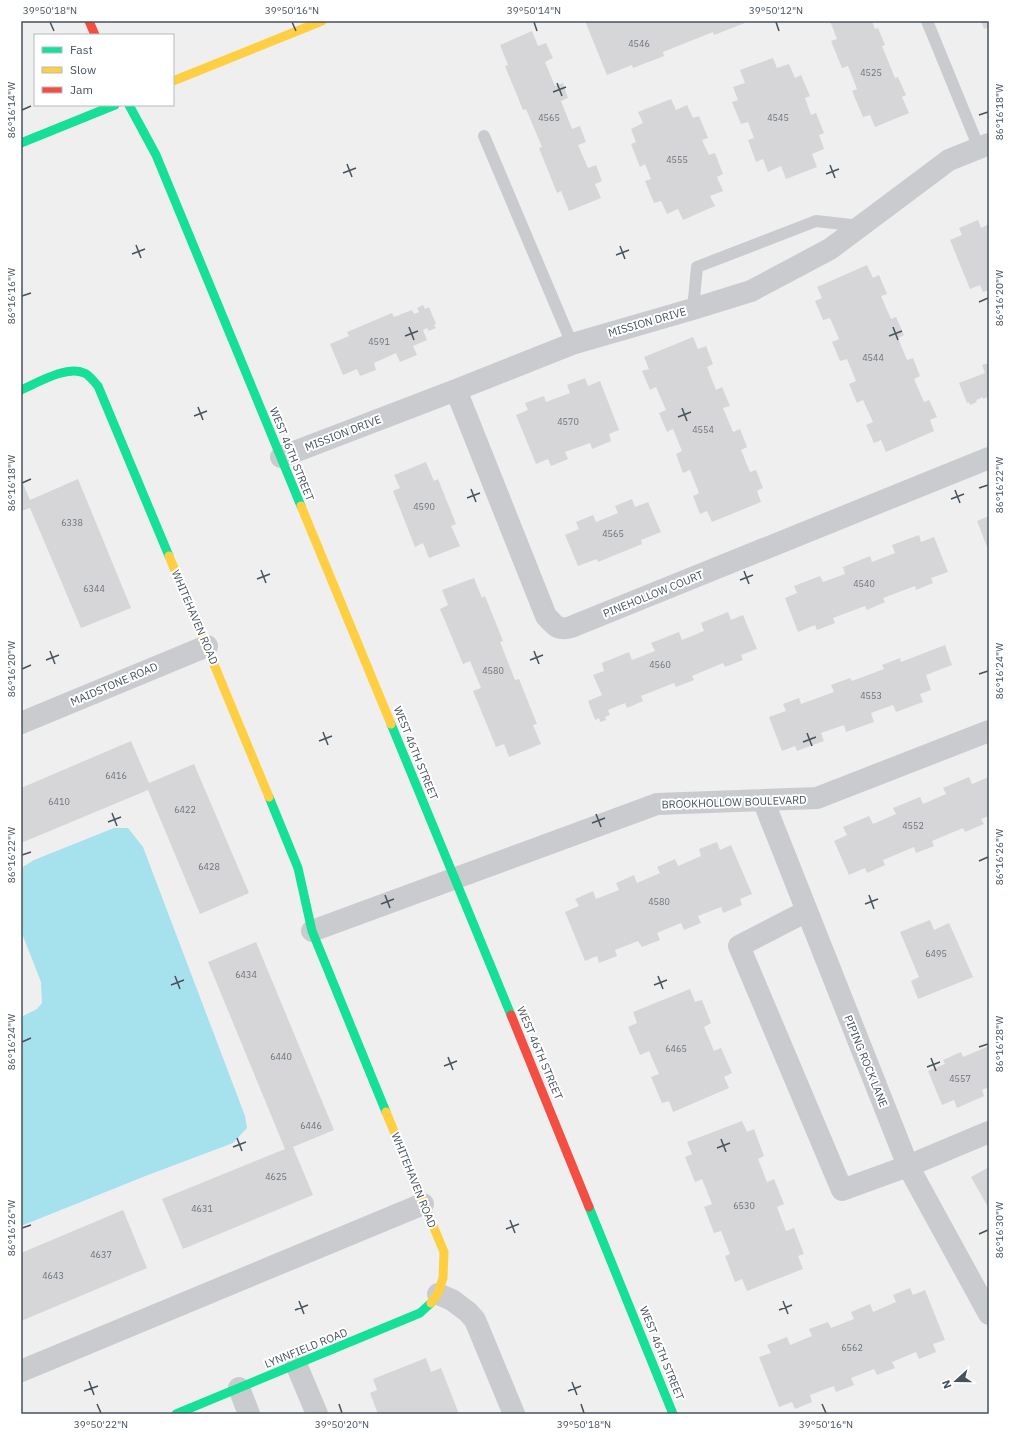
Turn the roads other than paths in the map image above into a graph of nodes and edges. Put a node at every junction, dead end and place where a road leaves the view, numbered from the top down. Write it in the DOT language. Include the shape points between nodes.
graph roads {
  1 [pos="89,21"];
  2 [pos="322,21"];
  3 [pos="926,21"];
  4 [pos="94,34"];
  5 [pos="174,81"];
  6 [pos="113,106"];
  7 [pos="130,106"];
  8 [pos="484,136"];
  9 [pos="21,143"];
  10 [pos="984,146"];
  11 [pos="861,226"];
  12 [pos="693,309"];
  13 [pos="572,344"];
  14 [pos="21,390"];
  15 [pos="456,390"];
  16 [pos="281,457"];
  17 [pos="989,458"];
  18 [pos="207,646"];
  19 [pos="21,723"];
  20 [pos="989,731"];
  21 [pos="763,800"];
  22 [pos="454,878"];
  23 [pos="807,911"];
  24 [pos="312,931"];
  25 [pos="989,1132"];
  26 [pos="908,1166"];
  27 [pos="423,1204"];
  28 [pos="438,1294"];
  29 [pos="989,1314"];
  30 [pos="296,1364"];
  31 [pos="21,1371"];
  32 [pos="239,1388"];
  33 [pos="176,1414"];
  34 [pos="250,1414"];
  35 [pos="317,1414"];
  36 [pos="514,1414"];
  37 [pos="673,1414"];
  1 -- 4 [label="street"];
  2 -- 5 [label="street"];
  3 -- 10 [label="lane"];
  6 -- 9 [label="street"];
  7 -- 16 [label="street, WEST 46TH STREET" via="156,154"];
  8 -- 13 [label="lane"];
  10 -- 11 [label="street, MISSION DRIVE" via="950,160"];
  11 -- 12 [label="street, MISSION DRIVE" via="830,249 752,290"];
  11 -- 12 [label="lane" via="816,221 697,267"];
  12 -- 13 [label="street, MISSION DRIVE"];
  13 -- 15 [label="street, MISSION DRIVE"];
  14 -- 18 [label="street, WHITEHAVEN ROAD" via="69,371 83,373 98,386"];
  15 -- 16 [label="street, MISSION DRIVE"];
  15 -- 17 [label="street, PINEHOLLOW COURT" via="546,616 557,627 571,627"];
  16 -- 22 [label="street, WEST 46TH STREET"];
  18 -- 19 [label="street, MAIDSTONE ROAD"];
  18 -- 24 [label="street, WHITEHAVEN ROAD" via="298,868"];
  20 -- 21 [label="street, BROOKHOLLOW BOULEVARD" via="817,798"];
  21 -- 22 [label="street, BROOKHOLLOW BOULEVARD" via="657,804"];
  21 -- 23 [label="street, PIPING ROCK LANE"];
  22 -- 24 [label="street"];
  22 -- 37 [label="street, WEST 46TH STREET"];
  23 -- 26 [label="street, PIPING ROCK LANE"];
  23 -- 26 [label="street" via="740,946 842,1190"];
  24 -- 27 [label="street, WHITEHAVEN ROAD"];
  25 -- 26 [label="street"];
  26 -- 29 [label="street, PIPING ROCK LANE"];
  27 -- 28 [label="street, WHITEHAVEN ROAD" via="444,1252 444,1275"];
  27 -- 31 [label="street"];
  28 -- 30 [label="street, LYNNFIELD ROAD" via="430,1305 415,1316"];
  28 -- 36 [label="street" via="452,1300 475,1320"];
  30 -- 32 [label="street, LYNNFIELD ROAD"];
  30 -- 35 [label="street"];
  32 -- 33 [label="street, LYNNFIELD ROAD"];
  32 -- 34 [label="street"];
}
